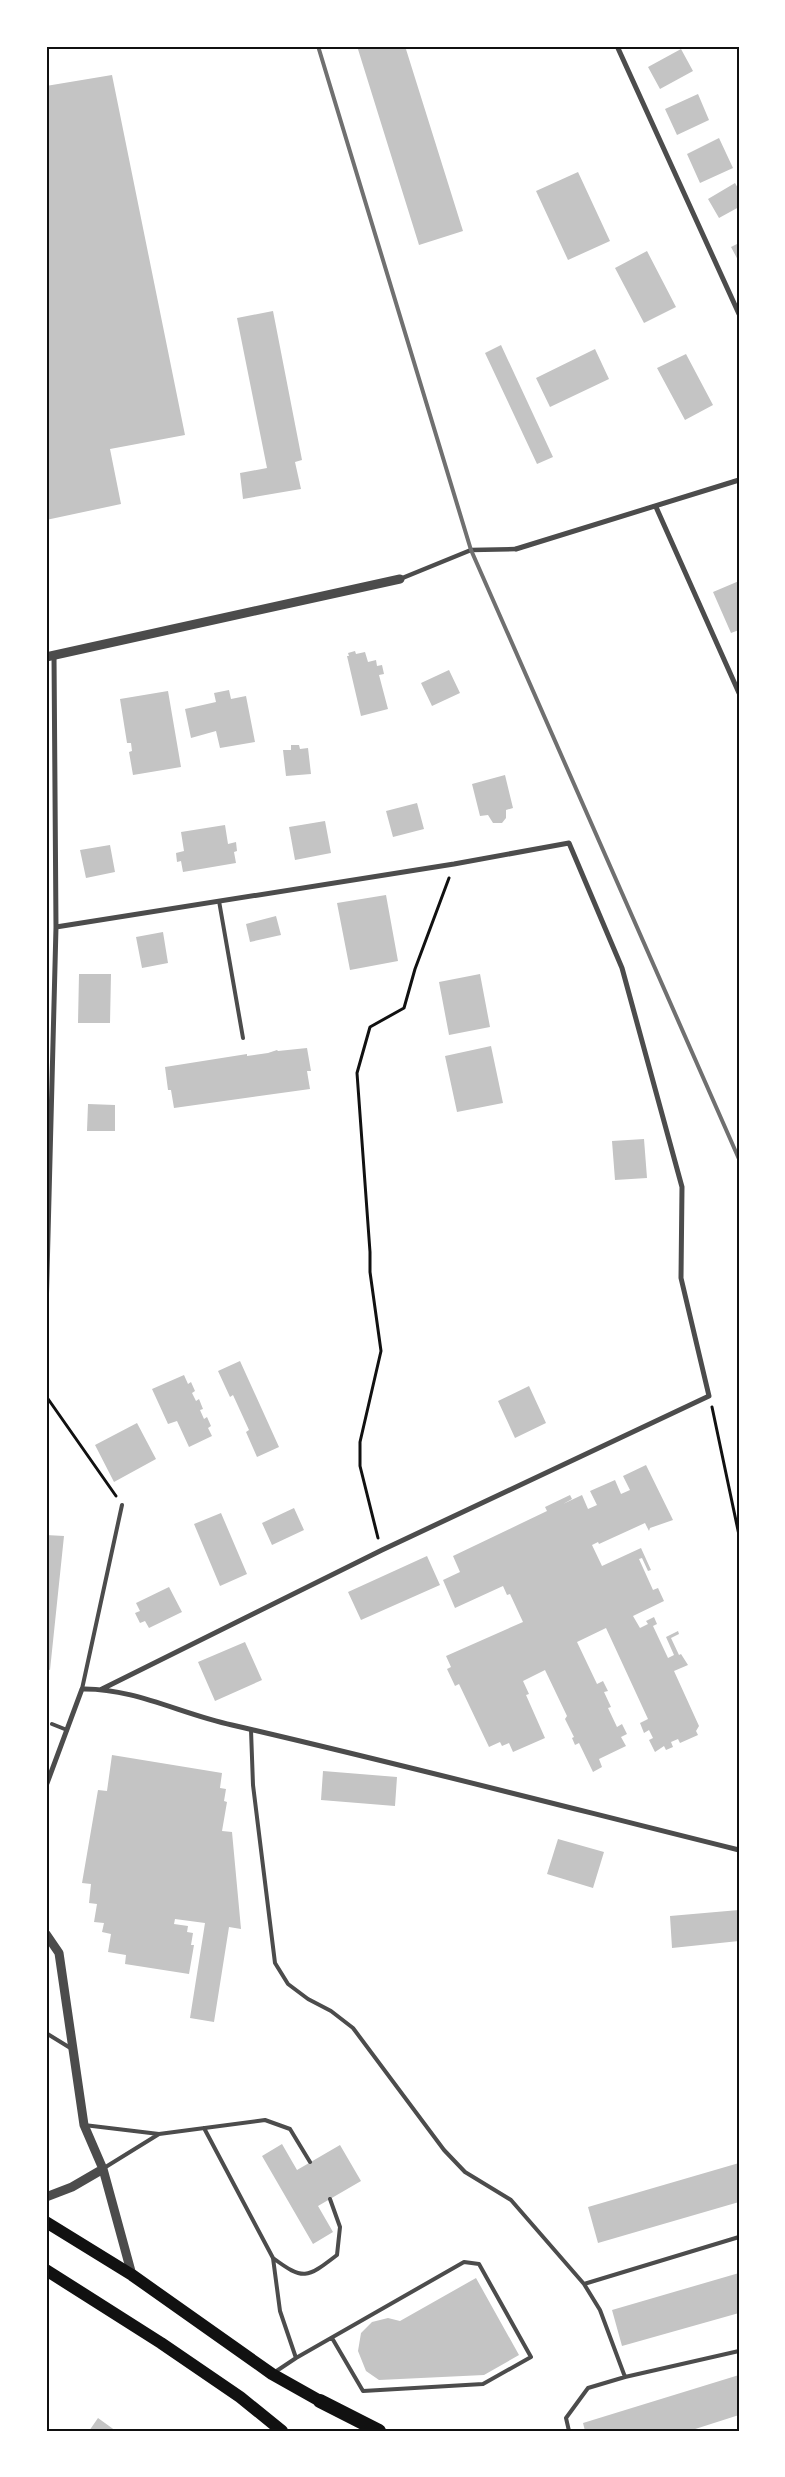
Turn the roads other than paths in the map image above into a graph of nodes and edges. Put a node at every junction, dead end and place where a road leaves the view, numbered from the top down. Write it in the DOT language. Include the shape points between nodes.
graph roads {
  1 [pos="617,46"];
  2 [pos="739,314"];
  3 [pos="739,480"];
  4 [pos="656,507"];
  5 [pos="516,549"];
  6 [pos="400,579"];
  7 [pos="50,656"];
  8 [pos="739,693"];
  9 [pos="219,901"];
  10 [pos="56,927"];
  11 [pos="242,1038"];
  12 [pos="49,1086"];
  13 [pos="46,1313"];
  14 [pos="122,1505"];
  15 [pos="102,1689"];
  16 [pos="82,1690"];
  17 [pos="52,1724"];
  18 [pos="67,1730"];
  19 [pos="251,1730"];
  20 [pos="46,1786"];
  21 [pos="739,1850"];
  22 [pos="46,1934"];
  23 [pos="46,2033"];
  24 [pos="73,2050"];
  25 [pos="84,2125"];
  26 [pos="204,2128"];
  27 [pos="159,2134"];
  28 [pos="310,2162"];
  29 [pos="102,2169"];
  30 [pos="46,2197"];
  31 [pos="330,2199"];
  32 [pos="46,2222"];
  33 [pos="739,2237"];
  34 [pos="273,2258"];
  35 [pos="46,2270"];
  36 [pos="132,2275"];
  37 [pos="584,2284"];
  38 [pos="332,2338"];
  39 [pos="739,2351"];
  40 [pos="296,2358"];
  41 [pos="272,2374"];
  42 [pos="625,2377"];
  43 [pos="320,2401"];
  44 [pos="282,2431"];
  45 [pos="380,2431"];
  46 [pos="569,2431"];
  1 -- 2 [label="street"];
  3 -- 4 [label="street"];
  4 -- 5 [label="street"];
  4 -- 8 [label="street"];
  5 -- 6 [label="street" via="471,550"];
  6 -- 7 [label="street"];
  7 -- 10 [label="street"];
  9 -- 10 [label="street"];
  9 -- 11 [label="lane"];
  9 -- 15 [label="street" via="569,843 622,968 682,1187 681,1278 709,1396 382,1550"];
  10 -- 12 [label="street"];
  12 -- 13 [label="street"];
  14 -- 16 [label="lane"];
  15 -- 16 [label="street"];
  15 -- 19 [label="street" via="131,1694"];
  16 -- 18 [label="street"];
  17 -- 18 [label="lane"];
  18 -- 20 [label="street"];
  19 -- 21 [label="street"];
  19 -- 37 [label="lane" via="253,1785 275,1963 288,1984 331,2010 353,2028 444,2150 465,2172 510,2200"];
  22 -- 24 [label="street" via="59,1953"];
  23 -- 24 [label="lane"];
  24 -- 25 [label="street"];
  25 -- 27 [label="lane"];
  25 -- 29 [label="street"];
  26 -- 27 [label="lane"];
  26 -- 28 [label="lane" via="266,2120 290,2129"];
  26 -- 34 [label="lane"];
  27 -- 29 [label="lane"];
  29 -- 30 [label="street" via="72,2187"];
  29 -- 36 [label="street"];
  31 -- 34 [label="lane" via="340,2227 337,2255 314,2273 294,2274"];
  32 -- 36 [label="main road"];
  33 -- 37 [label="lane"];
  34 -- 40 [label="lane" via="280,2311"];
  35 -- 44 [label="main road" via="169,2348"];
  36 -- 41 [label="main road"];
  37 -- 42 [label="lane" via="600,2310"];
  38 -- 38 [label="lane" via="464,2262 479,2264 531,2357 483,2384 363,2391"];
  38 -- 40 [label="lane"];
  39 -- 42 [label="lane"];
  40 -- 41 [label="lane"];
  41 -- 43 [label="main road"];
  42 -- 46 [label="lane" via="588,2388 566,2418"];
  43 -- 45 [label="highway"];
}
